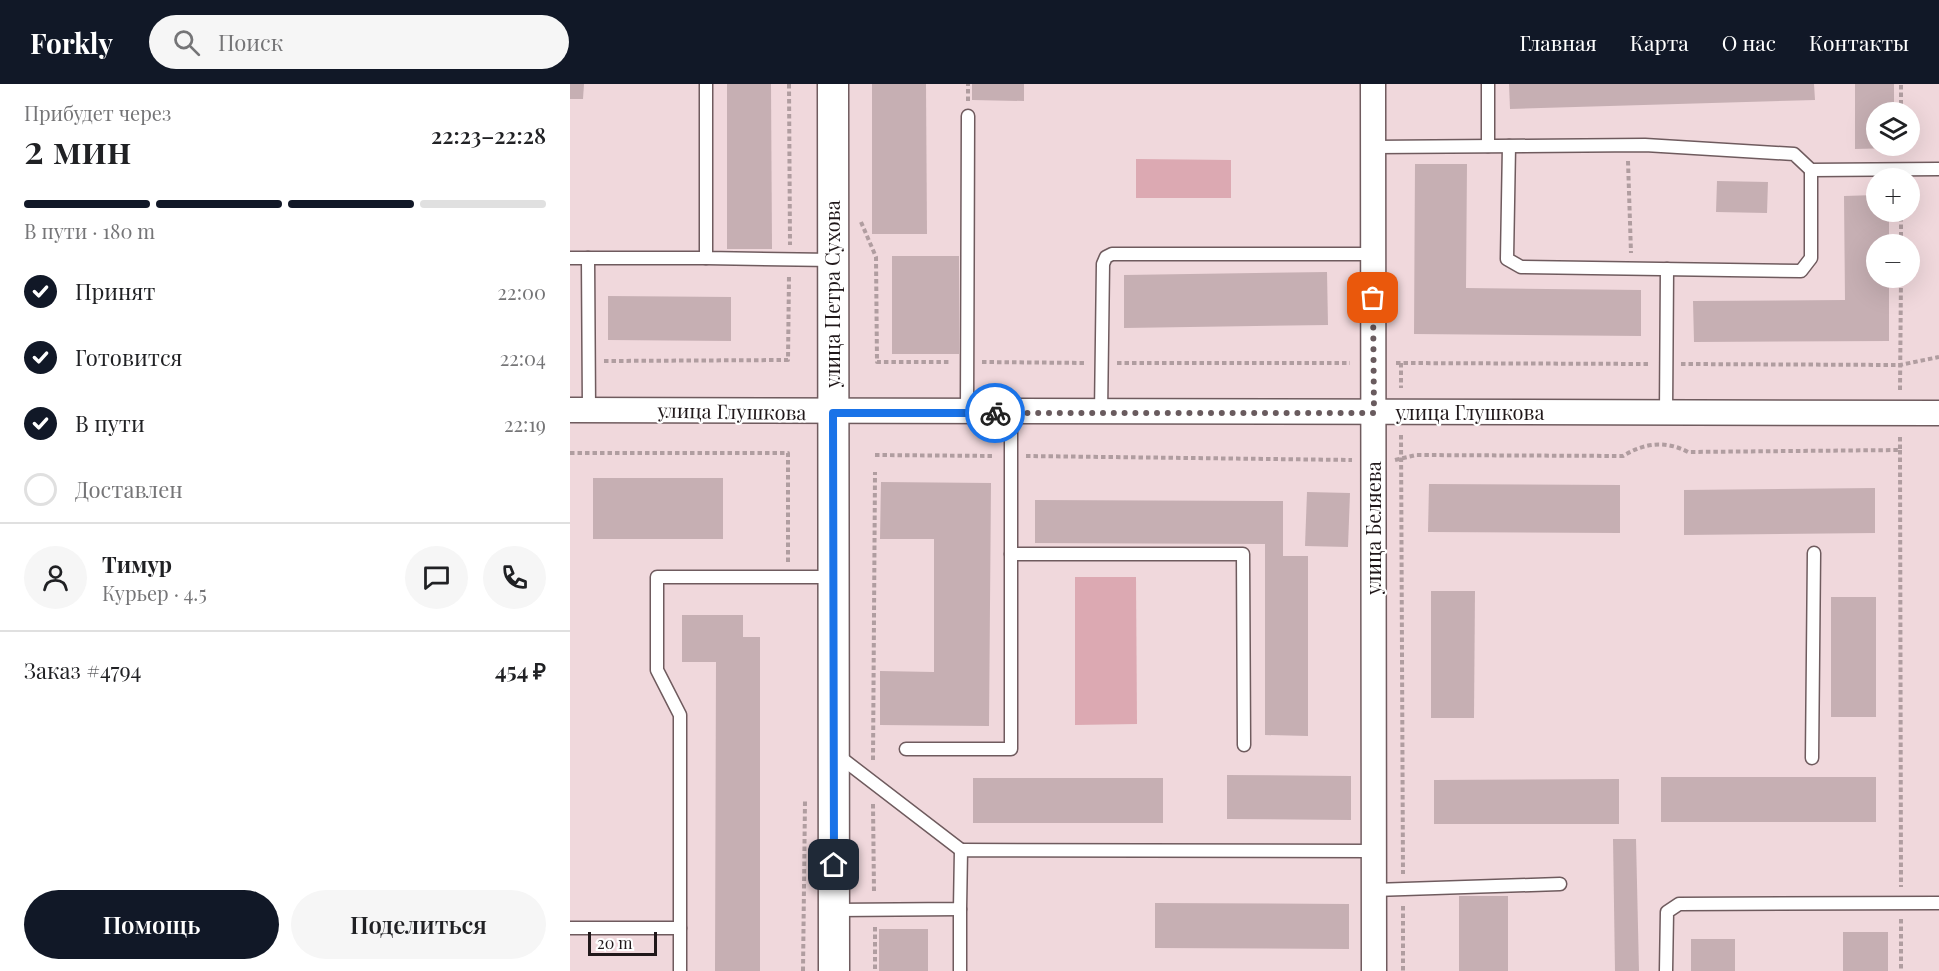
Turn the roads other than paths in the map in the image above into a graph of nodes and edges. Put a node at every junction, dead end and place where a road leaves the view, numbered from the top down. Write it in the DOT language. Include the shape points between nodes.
graph roads {
  1 [pos="706,84"];
  2 [pos="833,84"];
  3 [pos="1373,84"];
  4 [pos="1488,84"];
  5 [pos="968,116"];
  6 [pos="1488,146"];
  7 [pos="1509,146"];
  8 [pos="1373,147"];
  9 [pos="1939,169"];
  10 [pos="1811,170"];
  11 [pos="1373,254"];
  12 [pos="570,258"];
  13 [pos="588,258"];
  14 [pos="706,258"];
  15 [pos="834,260"];
  16 [pos="1667,269"];
  17 [pos="579,410"];
  18 [pos="833,413"];
  19 [pos="966,413"];
  20 [pos="1011,413"];
  21 [pos="1101,413"];
  22 [pos="1374,413"];
  23 [pos="1666,413"];
  24 [pos="1939,413"];
  25 [pos="1814,553"];
  26 [pos="1011,554"];
  27 [pos="820,577"];
  28 [pos="1244,745"];
  29 [pos="906,749"];
  30 [pos="834,752"];
  31 [pos="1812,758"];
  32 [pos="961,850"];
  33 [pos="1374,851"];
  34 [pos="1560,884"];
  35 [pos="1374,890"];
  36 [pos="1939,903"];
  37 [pos="960,909"];
  38 [pos="835,910"];
  39 [pos="570,928"];
  40 [pos="680,928"];
  41 [pos="680,971"];
  42 [pos="834,971"];
  43 [pos="960,971"];
  44 [pos="1374,971"];
  45 [pos="1666,971"];
  1 -- 14 [label="lane"];
  2 -- 15 [label="street, улица Петра Сухова"];
  3 -- 8 [label="street, улица Беляева"];
  4 -- 6 [label="lane"];
  5 -- 19 [label="lane"];
  6 -- 7 [label="lane"];
  6 -- 8 [label="lane"];
  7 -- 10 [label="lane" via="1628,145 1794,154"];
  7 -- 16 [label="lane" via="1507,259 1521,267"];
  8 -- 11 [label="street, улица Беляева"];
  9 -- 10 [label="lane"];
  10 -- 16 [label="lane" via="1811,258 1801,271"];
  11 -- 21 [label="lane" via="1106,257"];
  11 -- 22 [label="street, улица Беляева"];
  12 -- 13 [label="lane"];
  13 -- 14 [label="lane"];
  13 -- 17 [label="lane" via="588,361"];
  14 -- 15 [label="lane"];
  15 -- 18 [label="street, улица Петра Сухова"];
  16 -- 23 [label="lane"];
  17 -- 18 [label="street, улица Глушкова"];
  18 -- 19 [label="street, улица Глушкова"];
  18 -- 27 [label="street, улица Петра Сухова"];
  19 -- 20 [label="street, улица Глушкова"];
  20 -- 21 [label="street, улица Глушкова"];
  20 -- 26 [label="lane"];
  21 -- 22 [label="street, улица Глушкова"];
  22 -- 23 [label="street, улица Глушкова"];
  22 -- 33 [label="street, улица Беляева"];
  23 -- 24 [label="street, улица Глушкова"];
  25 -- 31 [label="lane"];
  26 -- 28 [label="lane" via="1243,554"];
  26 -- 29 [label="lane" via="1011,749"];
  27 -- 30 [label="street, улица Петра Сухова"];
  27 -- 40 [label="lane" via="657,577 657,670 680,716"];
  30 -- 32 [label="lane"];
  30 -- 38 [label="street, улица Петра Сухова"];
  32 -- 33 [label="lane"];
  32 -- 37 [label="lane"];
  33 -- 35 [label="street, улица Беляева"];
  34 -- 35 [label="lane"];
  35 -- 44 [label="street, улица Беляева"];
  36 -- 45 [label="lane" via="1679,904 1667,912"];
  37 -- 38 [label="lane"];
  37 -- 43 [label="lane"];
  38 -- 42 [label="street, улица Петра Сухова"];
  39 -- 40 [label="lane"];
  40 -- 41 [label="lane"];
}
